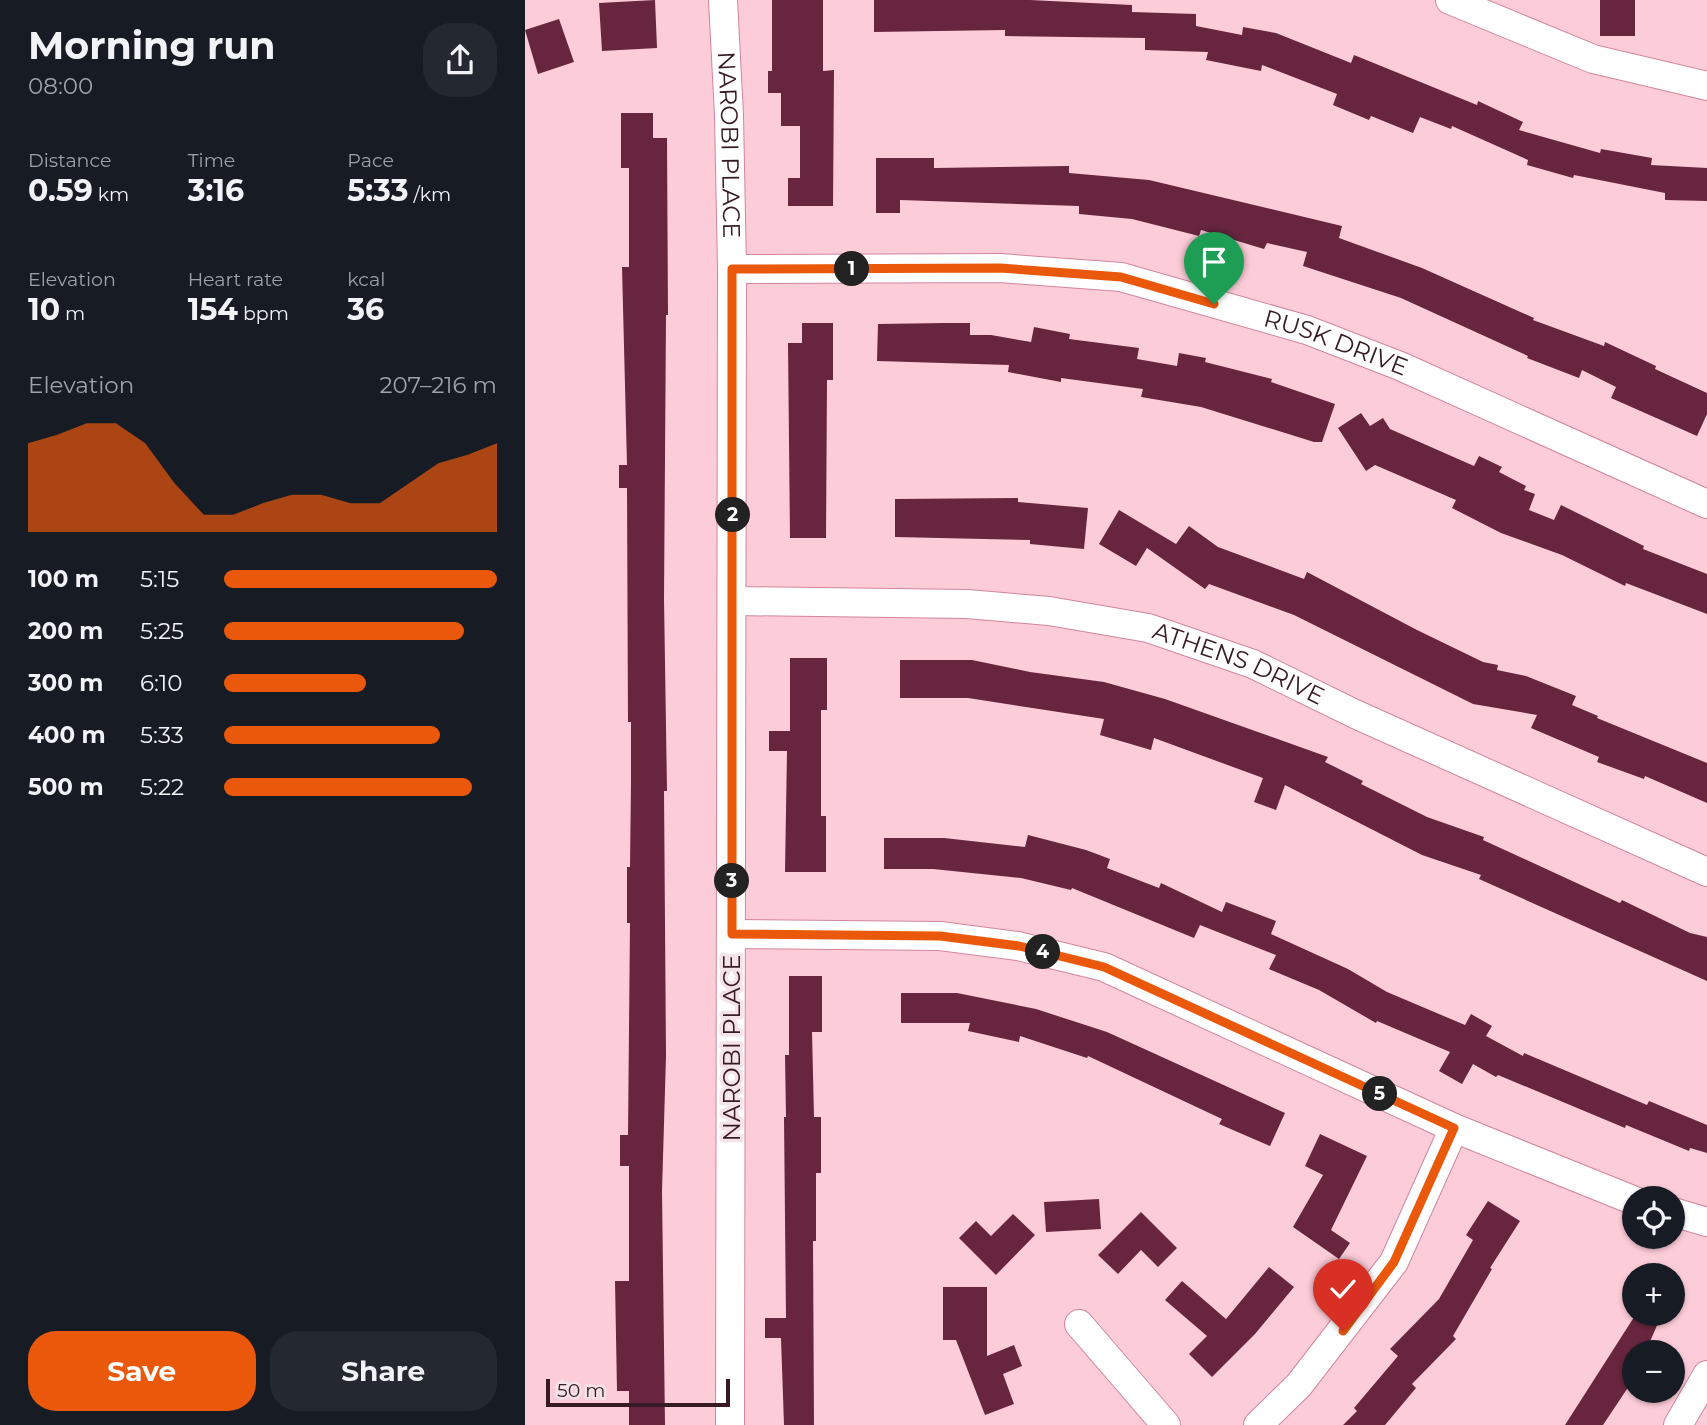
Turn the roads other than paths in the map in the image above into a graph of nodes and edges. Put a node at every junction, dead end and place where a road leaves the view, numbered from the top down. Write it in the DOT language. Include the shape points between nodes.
graph roads {
  1 [pos="723,0"];
  2 [pos="1450,0"];
  3 [pos="1707,86"];
  4 [pos="732,269"];
  5 [pos="1707,504"];
  6 [pos="733,601"];
  7 [pos="1707,872"];
  8 [pos="732,934"];
  9 [pos="1454,1128"];
  10 [pos="1622,1196"];
  11 [pos="1685,1216"];
  12 [pos="1707,1222"];
  13 [pos="1079,1324"];
  14 [pos="1707,1375"];
  15 [pos="730,1425"];
  16 [pos="1166,1425"];
  17 [pos="1258,1425"];
  18 [pos="1678,1425"];
  1 -- 4 [label="street, NAROBI PLACE"];
  2 -- 3 [label="street" via="1593,59"];
  4 -- 5 [label="street, RUSK DRIVE" via="1000,268 1121,277 1307,330 1400,366"];
  4 -- 6 [label="street, NAROBI PLACE"];
  6 -- 7 [label="street, ATHENS DRIVE" via="967,604 1049,611 1149,628 1253,664"];
  6 -- 8 [label="street, NAROBI PLACE"];
  8 -- 9 [label="street" via="940,936 1019,946 1104,967"];
  8 -- 15 [label="street, NAROBI PLACE"];
  9 -- 10 [label="street"];
  9 -- 17 [label="street" via="1394,1262 1299,1385"];
  11 -- 12 [label="street"];
  13 -- 16 [label="street"];
  14 -- 18 [label="street"];
}
